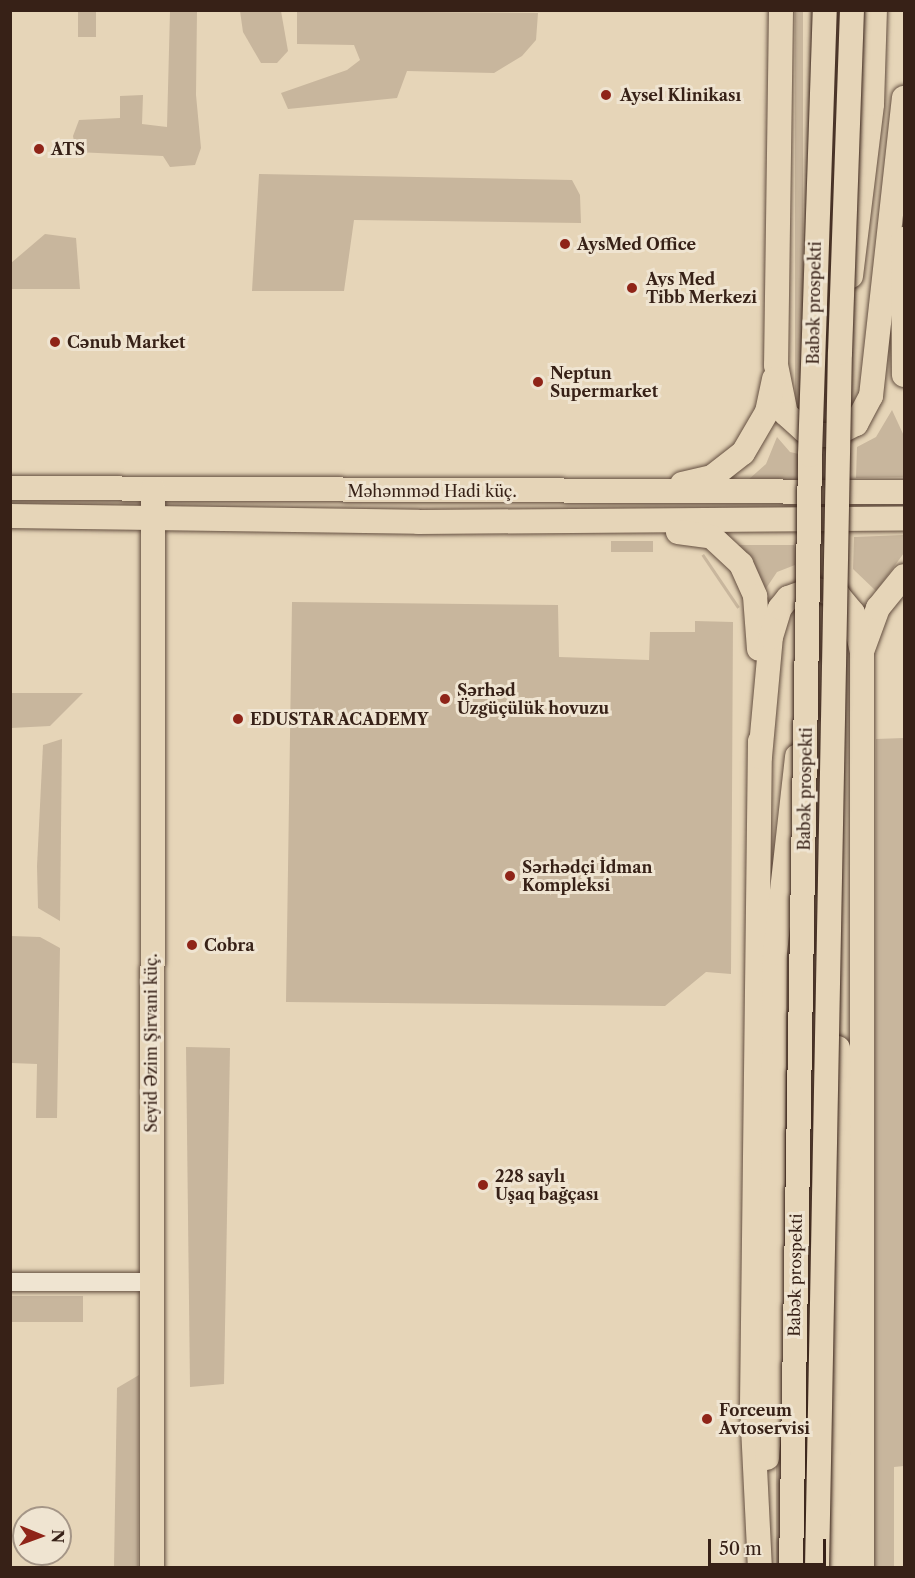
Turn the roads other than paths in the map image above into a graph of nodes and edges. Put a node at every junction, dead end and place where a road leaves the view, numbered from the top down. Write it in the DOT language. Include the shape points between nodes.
graph roads {
  1 [pos="781,10"];
  2 [pos="817,10"];
  3 [pos="825,10"];
  4 [pos="852,10"];
  5 [pos="875,10"];
  6 [pos="904,83"];
  7 [pos="904,98"];
  8 [pos="816,222"];
  9 [pos="840,353"];
  10 [pos="776,365"];
  11 [pos="904,375"];
  12 [pos="10,488"];
  13 [pos="153,489"];
  14 [pos="904,492"];
  15 [pos="626,493"];
  16 [pos="10,516"];
  17 [pos="153,518"];
  18 [pos="904,519"];
  19 [pos="418,522"];
  20 [pos="904,528"];
  21 [pos="678,532"];
  22 [pos="904,576"];
  23 [pos="862,651"];
  24 [pos="807,679"];
  25 [pos="834,680"];
  26 [pos="760,757"];
  27 [pos="10,1282"];
  28 [pos="153,1282"];
  29 [pos="760,1556"];
  30 [pos="152,1568"];
  31 [pos="791,1568"];
  32 [pos="817,1568"];
  33 [pos="839,1568"];
  34 [pos="862,1568"];
  1 -- 10 [label="main road"];
  2 -- 8 [label="main road, bridge"];
  3 -- 8 [label="main road, Babək prospekti, bridge"];
  4 -- 9 [label="main road, Babək prospekti, bridge"];
  5 -- 9 [label="main road, bridge" via="865,182"];
  6 -- 7 [label="main road"];
  7 -- 10 [label="main road" via="876,370 865,412 856,424 834,435 805,431 786,414"];
  7 -- 11 [label="main road"];
  8 -- 24 [label="main road, Babək prospekti, bridge"];
  9 -- 25 [label="main road, Babək prospekti, bridge"];
  10 -- 15 [label="main road" via="767,412 743,453 728,466 712,477"];
  12 -- 13 [label="main road, Məhəmməd Hadi küç."];
  13 -- 15 [label="main road, Məhəmməd Hadi küç."];
  13 -- 17 [label="main road, Seyid Əzim Şirvani küç."];
  14 -- 15 [label="main road, Məhəmməd Hadi küç."];
  16 -- 17 [label="main road, Məhəmməd Hadi küç."];
  17 -- 19 [label="main road, Məhəmməd Hadi küç."];
  17 -- 28 [label="main road, Seyid Əzim Şirvani küç."];
  18 -- 19 [label="main road, Məhəmməd Hadi küç."];
  19 -- 21 [label="main road" via="476,531"];
  20 -- 21 [label="main road"];
  21 -- 26 [label="main road" via="717,541 732,553 749,578 758,615"];
  22 -- 23 [label="main road" via="878,608"];
  23 -- 26 [label="main road" via="853,613 838,595 813,589 788,598 780,608 771,637"];
  23 -- 34 [label="main road"];
  24 -- 29 [label="main road, bridge" via="775,953 771,1406"];
  24 -- 31 [label="main road, Babək prospekti, bridge"];
  25 -- 32 [label="main road, Babək prospekti, bridge"];
  25 -- 33 [label="main road, bridge"];
  26 -- 29 [label="main road" via="752,1406"];
  27 -- 28 [label="street"];
  28 -- 30 [label="main road, Seyid Əzim Şirvani küç."];
}
